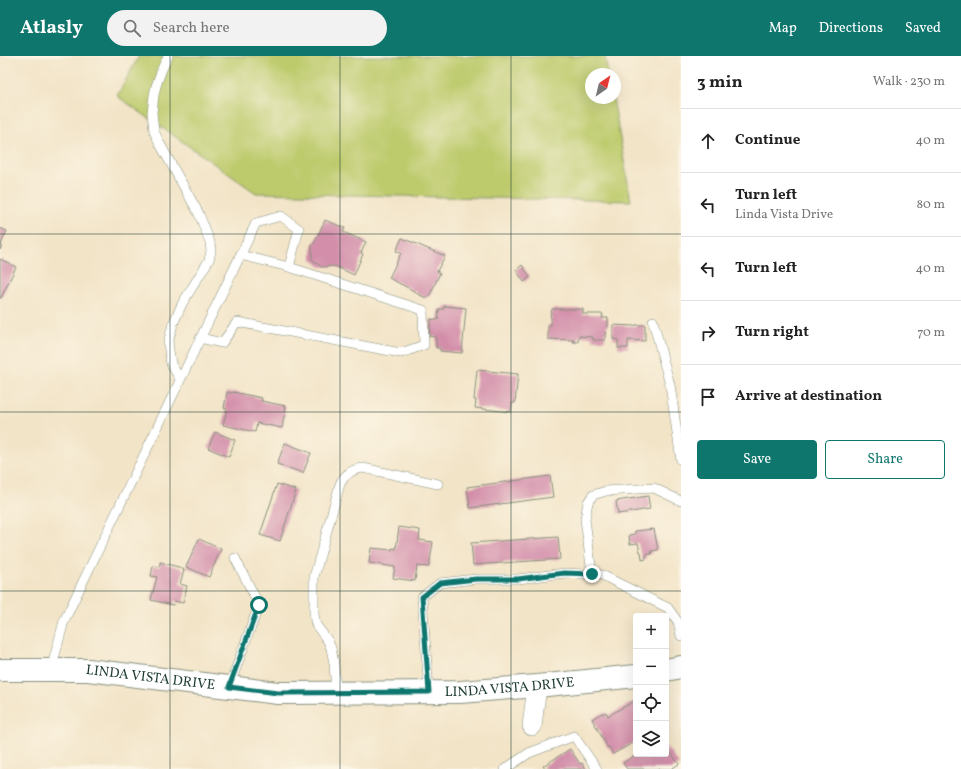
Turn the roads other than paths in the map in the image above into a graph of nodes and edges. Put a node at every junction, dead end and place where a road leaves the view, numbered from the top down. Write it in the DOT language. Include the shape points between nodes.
graph roads {
  1 [pos="168,56"];
  2 [pos="240,255"];
  3 [pos="289,267"];
  4 [pos="653,321"];
  5 [pos="200,338"];
  6 [pos="180,379"];
  7 [pos="681,460"];
  8 [pos="438,484"];
  9 [pos="681,501"];
  10 [pos="234,558"];
  11 [pos="592,574"];
  12 [pos="677,613"];
  13 [pos="681,636"];
  14 [pos="681,667"];
  15 [pos="669,669"];
  16 [pos="0,670"];
  17 [pos="51,670"];
  18 [pos="633,676"];
  19 [pos="537,686"];
  20 [pos="229,687"];
  21 [pos="429,692"];
  22 [pos="336,693"];
  23 [pos="532,726"];
  24 [pos="505,769"];
  25 [pos="597,769"];
  1 -- 6 [label="lane" via="154,95 154,131 199,214 211,251 209,260 182,304 168,343 171,364"];
  2 -- 3 [label="lane"];
  2 -- 3 [label="lane" via="256,223 281,216 299,228"];
  2 -- 5 [label="lane"];
  3 -- 5 [label="lane" via="423,310 424,345 401,353 237,322 222,343"];
  4 -- 7 [label="lane" via="670,385"];
  5 -- 6 [label="lane"];
  6 -- 17 [label="lane" via="64,621"];
  8 -- 22 [label="lane" via="363,468 352,470 343,478 314,577 315,621 331,648"];
  9 -- 11 [label="lane" via="654,488 606,491 593,495 588,502 585,519"];
  10 -- 20 [label="lane" via="259,605"];
  11 -- 12 [label="lane" via="602,575"];
  11 -- 21 [label="lane" via="564,573 518,579 476,579 440,583 422,597"];
  12 -- 13 [label="lane"];
  14 -- 15 [label="street"];
  16 -- 17 [label="street, LINDA VISTA DRIVE"];
  17 -- 20 [label="street, LINDA VISTA DRIVE" via="88,670"];
  18 -- 19 [label="street, LINDA VISTA DRIVE"];
  19 -- 21 [label="street, LINDA VISTA DRIVE"];
  19 -- 23 [label="street"];
  20 -- 22 [label="street, LINDA VISTA DRIVE" via="278,693"];
  21 -- 22 [label="street, LINDA VISTA DRIVE"];
  24 -- 25 [label="lane" via="529,753 574,736"];
}
